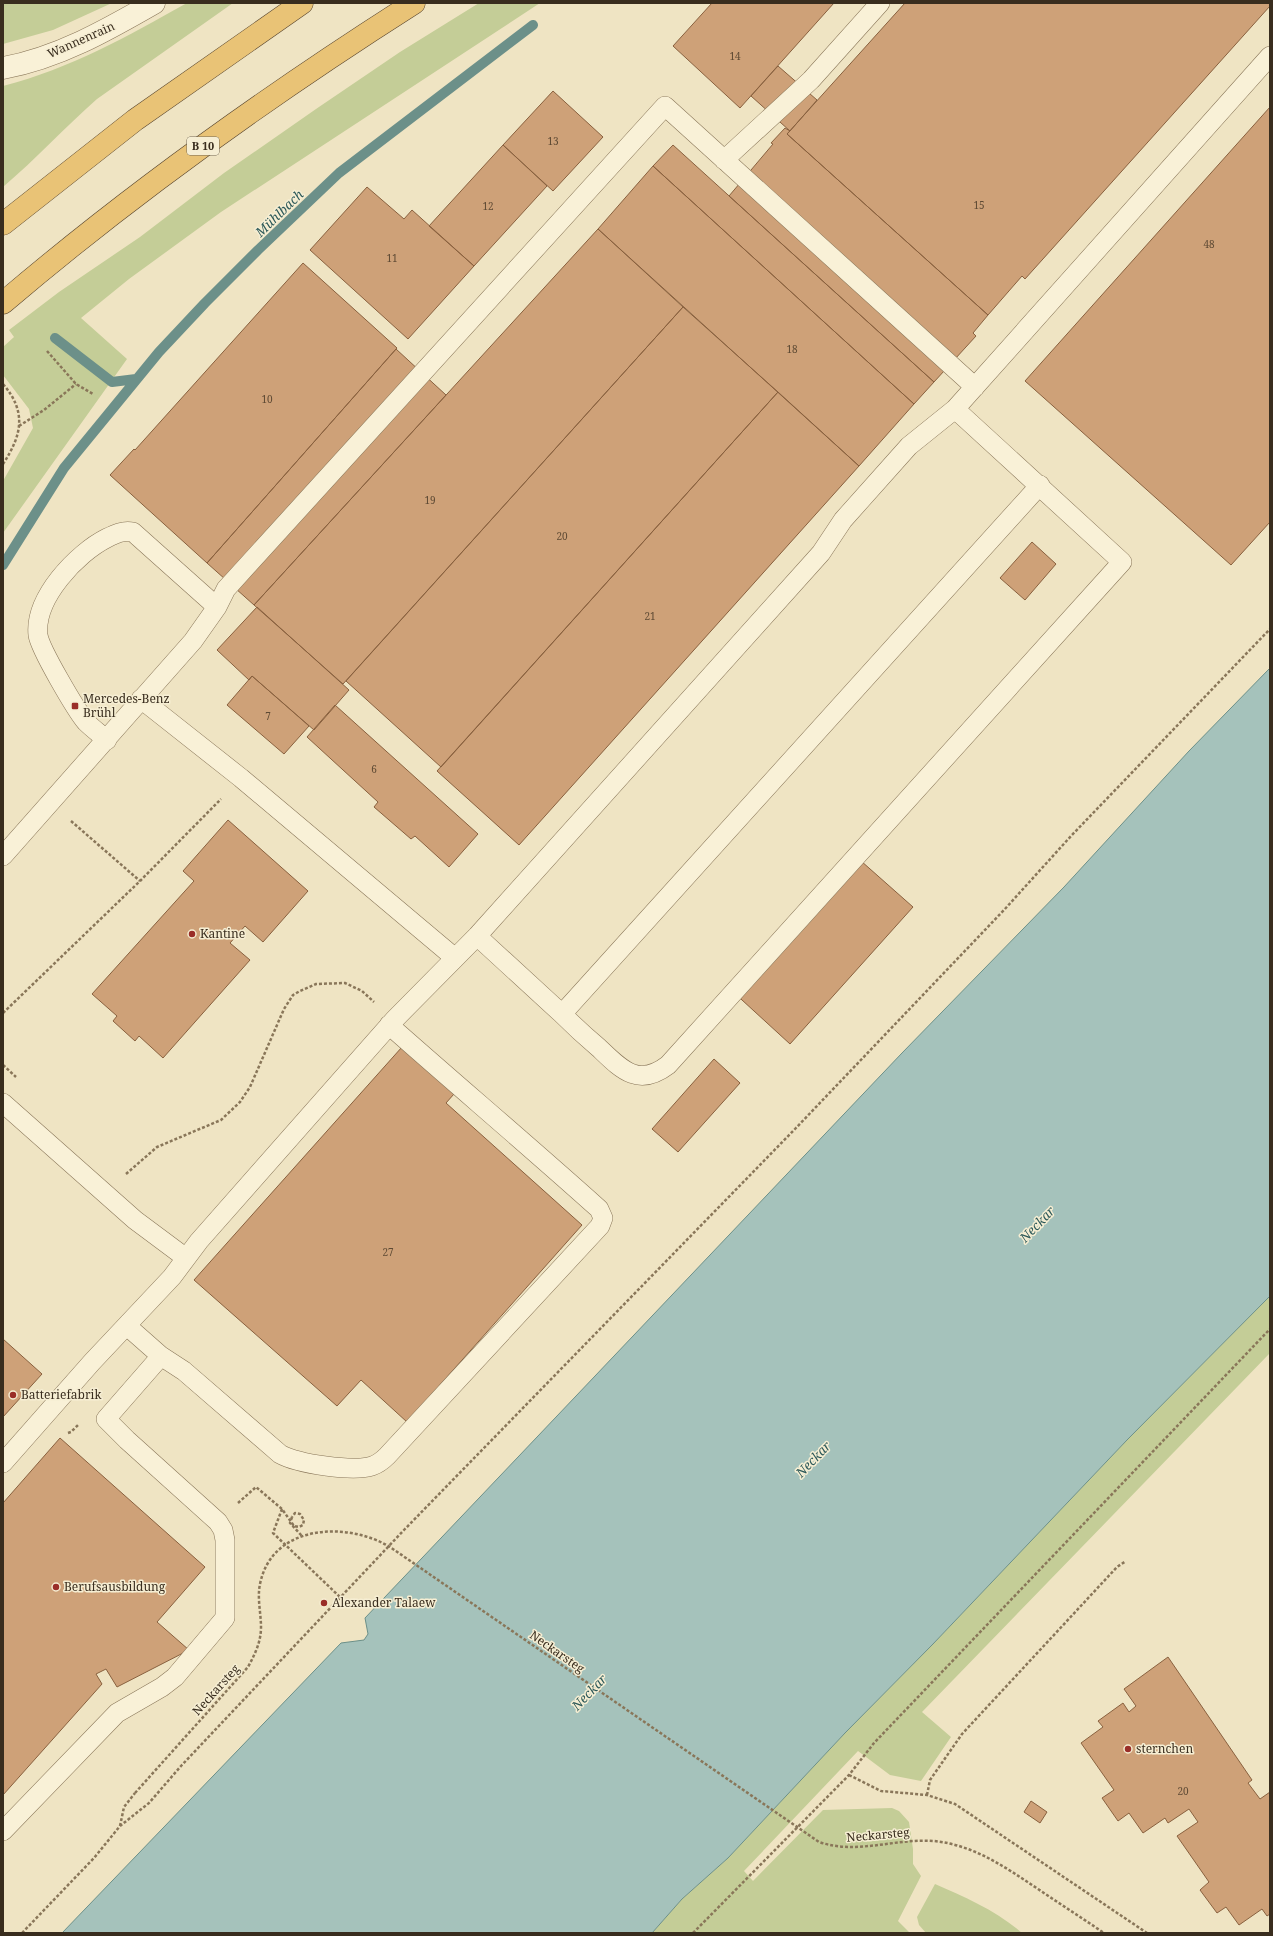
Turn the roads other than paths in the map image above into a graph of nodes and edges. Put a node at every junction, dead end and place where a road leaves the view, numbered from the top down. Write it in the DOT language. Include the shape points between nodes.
graph roads {
  1 [pos="154,3"];
  2 [pos="302,3"];
  3 [pos="414,3"];
  4 [pos="880,3"];
  5 [pos="1270,56"];
  6 [pos="3,68"];
  7 [pos="724,160"];
  8 [pos="3,224"];
  9 [pos="3,303"];
  10 [pos="974,387"];
  11 [pos="955,409"];
  12 [pos="1040,484"];
  13 [pos="217,607"];
  14 [pos="141,699"];
  15 [pos="107,740"];
  16 [pos="3,856"];
  17 [pos="477,936"];
  18 [pos="455,958"];
  19 [pos="562,1014"];
  20 [pos="392,1022"];
  21 [pos="3,1103"];
  22 [pos="186,1258"];
  23 [pos="128,1326"];
  24 [pos="161,1356"];
  25 [pos="3,1463"];
  26 [pos="3,1831"];
  1 -- 6 [label="street, Wannenrain" via="84,41"];
  2 -- 8 [label="highway" via="135,120"];
  3 -- 9 [label="highway, B 10" via="334,54 216,137 120,209"];
  4 -- 7 [label="lane" via="811,80"];
  5 -- 10 [label="lane"];
  7 -- 10 [label="lane"];
  7 -- 13 [label="lane" via="665,106 226,589"];
  10 -- 11 [label="lane"];
  11 -- 12 [label="lane"];
  11 -- 17 [label="lane" via="904,452 843,520 821,553"];
  12 -- 19 [label="lane"];
  12 -- 19 [label="lane" via="1122,562 668,1065 644,1076 627,1072"];
  13 -- 14 [label="lane" via="193,641"];
  13 -- 15 [label="lane" via="133,532 119,532 94,545 65,572 43,607 38,625 40,642 75,706 86,722"];
  14 -- 15 [label="lane"];
  14 -- 18 [label="lane" via="242,778"];
  15 -- 16 [label="lane"];
  17 -- 18 [label="lane"];
  17 -- 19 [label="lane"];
  18 -- 20 [label="lane"];
  20 -- 22 [label="lane"];
  20 -- 24 [label="lane" via="482,1108 599,1209 603,1218 600,1226 387,1456 372,1466 339,1467 290,1460 272,1448 184,1371"];
  21 -- 22 [label="lane" via="135,1220"];
  22 -- 23 [label="lane"];
  23 -- 24 [label="lane"];
  23 -- 25 [label="lane" via="92,1362"];
  24 -- 26 [label="lane" via="106,1419 218,1522 223,1530 225,1618 168,1683 117,1713"];
}
